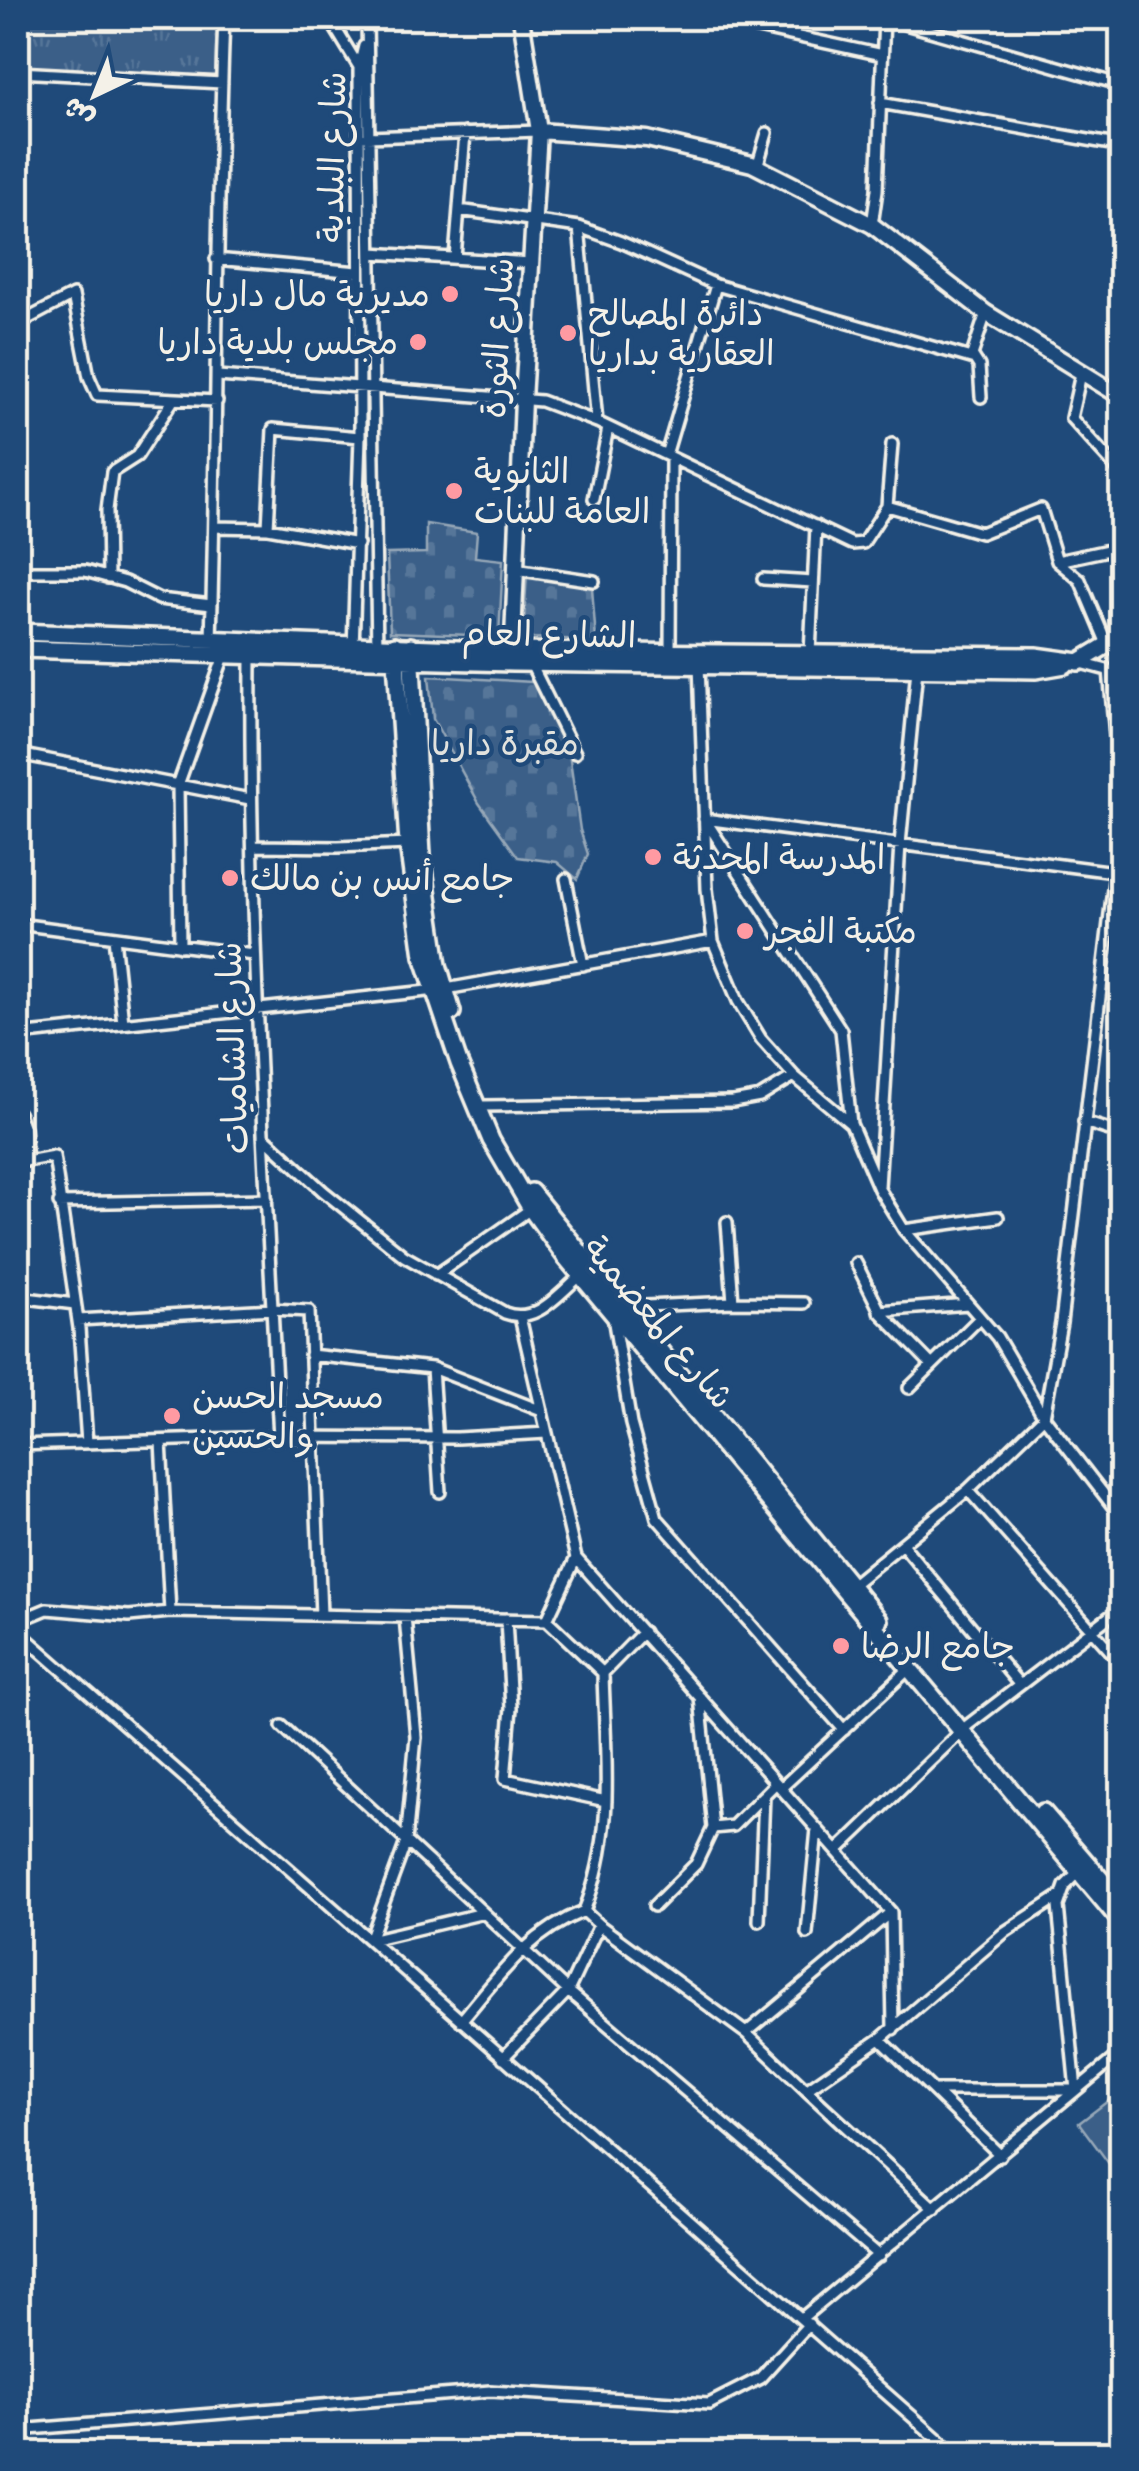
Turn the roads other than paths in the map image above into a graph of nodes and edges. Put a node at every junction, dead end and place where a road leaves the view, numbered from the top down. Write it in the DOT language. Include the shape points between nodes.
graph roads {
  1 [pos="224,18"];
  2 [pos="329,18"];
  3 [pos="368,18"];
  4 [pos="521,18"];
  5 [pos="712,18"];
  6 [pos="884,18"];
  7 [pos="366,38"];
  8 [pos="882,55"];
  9 [pos="359,67"];
  10 [pos="18,72"];
  11 [pos="222,83"];
  12 [pos="1122,85"];
  13 [pos="880,103"];
  14 [pos="539,131"];
  15 [pos="465,133"];
  16 [pos="767,133"];
  17 [pos="365,137"];
  18 [pos="1122,146"];
  19 [pos="758,167"];
  20 [pos="459,210"];
  21 [pos="533,220"];
  22 [pos="872,224"];
  23 [pos="578,227"];
  24 [pos="371,254"];
  25 [pos="455,258"];
  26 [pos="216,259"];
  27 [pos="532,263"];
  28 [pos="358,272"];
  29 [pos="716,285"];
  30 [pos="986,312"];
  31 [pos="18,324"];
  32 [pos="972,354"];
  33 [pos="1081,374"];
  34 [pos="218,376"];
  35 [pos="360,389"];
  36 [pos="374,390"];
  37 [pos="982,397"];
  38 [pos="1122,398"];
  39 [pos="174,400"];
  40 [pos="523,400"];
  41 [pos="218,401"];
  42 [pos="597,422"];
  43 [pos="608,428"];
  44 [pos="360,437"];
  45 [pos="892,444"];
  46 [pos="669,456"];
  47 [pos="1122,474"];
  48 [pos="594,499"];
  49 [pos="887,506"];
  50 [pos="214,526"];
  51 [pos="816,526"];
  52 [pos="268,528"];
  53 [pos="358,544"];
  54 [pos="1122,547"];
  55 [pos="1057,561"];
  56 [pos="516,569"];
  57 [pos="18,571"];
  58 [pos="108,578"];
  59 [pos="763,579"];
  60 [pos="594,581"];
  61 [pos="813,582"];
  62 [pos="212,605"];
  63 [pos="355,622"];
  64 [pos="377,624"];
  65 [pos="18,632"];
  66 [pos="1114,640"];
  67 [pos="18,649"];
  68 [pos="217,651"];
  69 [pos="353,651"];
  70 [pos="377,652"];
  71 [pos="403,653"];
  72 [pos="810,654"];
  73 [pos="512,657"];
  74 [pos="251,658"];
  75 [pos="670,659"];
  76 [pos="698,660"];
  77 [pos="917,662"];
  78 [pos="1079,662"];
  79 [pos="530,664"];
  80 [pos="1109,670"];
  81 [pos="1122,674"];
  82 [pos="18,754"];
  83 [pos="574,754"];
  84 [pos="178,785"];
  85 [pos="250,799"];
  86 [pos="704,819"];
  87 [pos="408,844"];
  88 [pos="900,844"];
  89 [pos="255,846"];
  90 [pos="1118,872"];
  91 [pos="566,879"];
  92 [pos="18,924"];
  93 [pos="114,937"];
  94 [pos="713,941"];
  95 [pos="180,946"];
  96 [pos="254,956"];
  97 [pos="583,965"];
  98 [pos="440,990"];
  99 [pos="255,1008"];
  100 [pos="123,1023"];
  101 [pos="18,1035"];
  102 [pos="794,1076"];
  103 [pos="484,1106"];
  104 [pos="18,1114"];
  105 [pos="1084,1122"];
  106 [pos="851,1124"];
  107 [pos="1122,1134"];
  108 [pos="263,1136"];
  109 [pos="22,1162"];
  110 [pos="879,1190"];
  111 [pos="266,1199"];
  112 [pos="59,1203"];
  113 [pos="535,1206"];
  114 [pos="998,1217"];
  115 [pos="727,1222"];
  116 [pos="904,1230"];
  117 [pos="856,1263"];
  118 [pos="585,1271"];
  119 [pos="436,1275"];
  120 [pos="18,1297"];
  121 [pos="733,1302"];
  122 [pos="804,1303"];
  123 [pos="75,1304"];
  124 [pos="968,1304"];
  125 [pos="272,1309"];
  126 [pos="618,1311"];
  127 [pos="880,1311"];
  128 [pos="520,1317"];
  129 [pos="980,1318"];
  130 [pos="78,1320"];
  131 [pos="310,1355"];
  132 [pos="932,1366"];
  133 [pos="432,1368"];
  134 [pos="909,1388"];
  135 [pos="542,1412"];
  136 [pos="1044,1417"];
  137 [pos="547,1433"];
  138 [pos="279,1436"];
  139 [pos="312,1437"];
  140 [pos="436,1438"];
  141 [pos="161,1441"];
  142 [pos="86,1443"];
  143 [pos="18,1446"];
  144 [pos="968,1490"];
  145 [pos="440,1492"];
  146 [pos="1122,1518"];
  147 [pos="902,1544"];
  148 [pos="576,1558"];
  149 [pos="848,1588"];
  150 [pos="1122,1607"];
  151 [pos="170,1612"];
  152 [pos="321,1615"];
  153 [pos="405,1617"];
  154 [pos="506,1619"];
  155 [pos="547,1620"];
  156 [pos="18,1621"];
  157 [pos="1092,1630"];
  158 [pos="18,1631"];
  159 [pos="643,1632"];
  160 [pos="1122,1664"];
  161 [pos="910,1668"];
  162 [pos="603,1672"];
  163 [pos="1019,1684"];
  164 [pos="700,1697"];
  165 [pos="282,1726"];
  166 [pos="965,1728"];
  167 [pos="844,1730"];
  168 [pos="778,1786"];
  169 [pos="764,1795"];
  170 [pos="606,1801"];
  171 [pos="713,1828"];
  172 [pos="817,1829"];
  173 [pos="406,1842"];
  174 [pos="836,1851"];
  175 [pos="1079,1872"];
  176 [pos="1060,1896"];
  177 [pos="1122,1904"];
  178 [pos="654,1906"];
  179 [pos="584,1911"];
  180 [pos="891,1912"];
  181 [pos="484,1913"];
  182 [pos="758,1921"];
  183 [pos="1122,1922"];
  184 [pos="598,1926"];
  185 [pos="807,1933"];
  186 [pos="370,1940"];
  187 [pos="523,1949"];
  188 [pos="568,1991"];
  189 [pos="461,2021"];
  190 [pos="893,2029"];
  191 [pos="746,2033"];
  192 [pos="880,2040"];
  193 [pos="1122,2052"];
  194 [pos="503,2058"];
  195 [pos="806,2090"];
  196 [pos="936,2090"];
  197 [pos="1076,2090"];
  198 [pos="1000,2154"];
  199 [pos="934,2209"];
  200 [pos="879,2256"];
  201 [pos="806,2321"];
  202 [pos="18,2430"];
  203 [pos="955,2454"];
  1 -- 11 [label="street"];
  2 -- 9 [label="street"];
  3 -- 7 [label="street"];
  4 -- 14 [label="street, شارع الثورة"];
  5 -- 8 [label="street"];
  6 -- 8 [label="street"];
  6 -- 12 [label="street"];
  7 -- 9 [label="street, شارع البلدية"];
  7 -- 17 [label="street, شارع البلدية"];
  8 -- 13 [label="street"];
  9 -- 17 [label="street, شارع البلدية"];
  10 -- 11 [label="street"];
  11 -- 26 [label="street"];
  13 -- 18 [label="street"];
  13 -- 22 [label="street"];
  14 -- 15 [label="street"];
  14 -- 19 [label="street" via="647,139"];
  14 -- 21 [label="street, شارع الثورة"];
  15 -- 17 [label="street"];
  15 -- 20 [label="street"];
  16 -- 19 [label="street"];
  17 -- 24 [label="street, شارع البلدية"];
  17 -- 28 [label="street, شارع البلدية"];
  19 -- 22 [label="street"];
  20 -- 21 [label="street"];
  20 -- 25 [label="street"];
  21 -- 23 [label="street"];
  21 -- 27 [label="street, شارع الثورة"];
  22 -- 30 [label="street"];
  23 -- 29 [label="street"];
  23 -- 42 [label="street"];
  24 -- 25 [label="street"];
  24 -- 36 [label="street, شارع البلدية"];
  25 -- 27 [label="street"];
  26 -- 28 [label="street"];
  26 -- 34 [label="street"];
  27 -- 40 [label="street, شارع الثورة"];
  28 -- 35 [label="street, شارع البلدية"];
  29 -- 32 [label="street"];
  29 -- 46 [label="street"];
  30 -- 32 [label="street"];
  30 -- 33 [label="street"];
  31 -- 39 [label="street" via="73,294 98,395"];
  32 -- 37 [label="street"];
  33 -- 38 [label="street"];
  33 -- 47 [label="street" via="1071,418"];
  34 -- 35 [label="street"];
  34 -- 41 [label="street"];
  35 -- 36 [label="street"];
  35 -- 44 [label="street, شارع البلدية"];
  36 -- 40 [label="street"];
  36 -- 64 [label="street, شارع البلدية"];
  39 -- 41 [label="street"];
  39 -- 58 [label="street" via="138,456 112,472"];
  40 -- 42 [label="street"];
  40 -- 56 [label="street, شارع الثورة"];
  41 -- 50 [label="street"];
  42 -- 43 [label="street"];
  43 -- 46 [label="street"];
  43 -- 48 [label="street"];
  44 -- 52 [label="street" via="273,429"];
  44 -- 53 [label="street, شارع البلدية"];
  45 -- 49 [label="street"];
  46 -- 51 [label="street"];
  46 -- 75 [label="street"];
  49 -- 51 [label="street" via="863,543"];
  49 -- 55 [label="street" via="981,534 1040,508"];
  50 -- 52 [label="street"];
  50 -- 62 [label="street"];
  51 -- 61 [label="street"];
  52 -- 53 [label="street"];
  53 -- 63 [label="street, شارع البلدية"];
  54 -- 55 [label="street"];
  55 -- 66 [label="street" via="1080,580"];
  56 -- 60 [label="street"];
  56 -- 73 [label="street, شارع الثورة"];
  57 -- 58 [label="street" via="84,571"];
  58 -- 62 [label="street" via="159,598"];
  59 -- 61 [label="street"];
  61 -- 72 [label="street"];
  62 -- 68 [label="street"];
  63 -- 64 [label="street"];
  63 -- 69 [label="street, شارع البلدية"];
  64 -- 70 [label="street, شارع البلدية"];
  65 -- 68 [label="main road, الشارع العام"];
  66 -- 78 [label="main road"];
  67 -- 68 [label="main road, الشارع العام"];
  68 -- 69 [label="main road, الشارع العام"];
  68 -- 74 [label="main road, الشارع العام"];
  68 -- 84 [label="street"];
  69 -- 70 [label="main road, الشارع العام"];
  69 -- 74 [label="main road, الشارع العام"];
  70 -- 71 [label="main road, الشارع العام"];
  71 -- 73 [label="main road, الشارع العام"];
  71 -- 87 [label="main road, شارع المعضمية"];
  71 -- 98 [label="main road, شارع المعضمية"];
  72 -- 76 [label="main road"];
  72 -- 77 [label="main road"];
  73 -- 75 [label="main road, الشارع العام"];
  73 -- 79 [label="main road, الشارع العام"];
  74 -- 85 [label="street, شارع الشاميات"];
  75 -- 76 [label="main road, الشارع العام"];
  75 -- 79 [label="main road, الشارع العام"];
  76 -- 77 [label="main road, الشارع العام"];
  76 -- 86 [label="street"];
  77 -- 78 [label="main road, الشارع العام" via="1036,670"];
  77 -- 88 [label="street"];
  78 -- 80 [label="street"];
  79 -- 83 [label="street"];
  80 -- 81 [label="street"];
  80 -- 90 [label="street" via="1121,800"];
  82 -- 84 [label="street"];
  84 -- 85 [label="street"];
  84 -- 95 [label="street"];
  85 -- 89 [label="street, شارع الشاميات"];
  86 -- 88 [label="street"];
  86 -- 94 [label="street"];
  86 -- 106 [label="street" via="840,1030"];
  87 -- 89 [label="street"];
  87 -- 98 [label="main road, شارع المعضمية" via="423,956"];
  88 -- 90 [label="street"];
  88 -- 110 [label="street"];
  89 -- 96 [label="street, شارع الشاميات"];
  90 -- 105 [label="street"];
  91 -- 97 [label="street"];
  92 -- 93 [label="street"];
  93 -- 95 [label="street"];
  93 -- 100 [label="street"];
  94 -- 97 [label="street"];
  94 -- 102 [label="street" via="761,1040"];
  95 -- 96 [label="street"];
  96 -- 99 [label="street, شارع الشاميات"];
  97 -- 98 [label="street"];
  98 -- 99 [label="street"];
  98 -- 103 [label="main road, شارع المعضمية"];
  98 -- 113 [label="main road, شارع المعضمية" via="478,1110"];
  99 -- 100 [label="street"];
  99 -- 108 [label="street, شارع الشاميات"];
  100 -- 101 [label="street"];
  102 -- 103 [label="street" via="760,1097 732,1102"];
  102 -- 106 [label="street"];
  103 -- 113 [label="main road, شارع المعضمية"];
  104 -- 109 [label="street"];
  105 -- 107 [label="street"];
  105 -- 136 [label="street" via="1062,1323"];
  106 -- 110 [label="street"];
  108 -- 111 [label="street, شارع الشاميات"];
  108 -- 119 [label="street" via="374,1234"];
  109 -- 112 [label="street" via="54,1156"];
  110 -- 116 [label="street"];
  111 -- 112 [label="street"];
  111 -- 125 [label="street, شارع الشاميات"];
  112 -- 123 [label="street"];
  113 -- 118 [label="main road, شارع المعضمية"];
  113 -- 119 [label="street"];
  114 -- 116 [label="street"];
  115 -- 121 [label="street"];
  116 -- 124 [label="street"];
  117 -- 127 [label="street"];
  118 -- 126 [label="main road, شارع المعضمية"];
  118 -- 128 [label="street" via="538,1312"];
  119 -- 128 [label="street"];
  120 -- 123 [label="street"];
  121 -- 122 [label="street"];
  121 -- 126 [label="street"];
  123 -- 130 [label="street"];
  124 -- 127 [label="street"];
  124 -- 129 [label="street"];
  125 -- 130 [label="street"];
  125 -- 131 [label="street" via="309,1310"];
  125 -- 138 [label="street, شارع الشاميات"];
  126 -- 149 [label="main road, شارع المعضمية"];
  126 -- 167 [label="street" via="631,1424 657,1518"];
  127 -- 132 [label="street"];
  128 -- 135 [label="street"];
  129 -- 132 [label="street"];
  129 -- 136 [label="street"];
  130 -- 142 [label="street"];
  131 -- 133 [label="street"];
  131 -- 139 [label="street"];
  132 -- 134 [label="street"];
  133 -- 135 [label="street"];
  133 -- 140 [label="street"];
  135 -- 137 [label="street"];
  136 -- 144 [label="street"];
  136 -- 146 [label="street"];
  137 -- 140 [label="street"];
  137 -- 148 [label="street"];
  138 -- 139 [label="street"];
  138 -- 141 [label="street"];
  139 -- 140 [label="street"];
  139 -- 152 [label="street"];
  140 -- 145 [label="street"];
  141 -- 142 [label="street"];
  141 -- 151 [label="street"];
  142 -- 143 [label="street"];
  144 -- 147 [label="street"];
  144 -- 157 [label="street"];
  147 -- 149 [label="street"];
  147 -- 163 [label="street"];
  148 -- 155 [label="street"];
  148 -- 159 [label="street"];
  149 -- 161 [label="main road, شارع المعضمية"];
  149 -- 166 [label="main road, شارع المعضمية"];
  150 -- 157 [label="street"];
  151 -- 152 [label="street"];
  151 -- 156 [label="street" via="128,1616 47,1609"];
  152 -- 153 [label="street"];
  153 -- 154 [label="street"];
  153 -- 173 [label="street" via="416,1737"];
  154 -- 155 [label="street"];
  154 -- 170 [label="street" via="511,1708 505,1779"];
  155 -- 162 [label="street"];
  157 -- 160 [label="street"];
  157 -- 163 [label="street"];
  158 -- 186 [label="street"];
  159 -- 162 [label="street"];
  159 -- 164 [label="street"];
  161 -- 166 [label="main road, شارع المعضمية"];
  161 -- 167 [label="street"];
  162 -- 170 [label="street"];
  163 -- 166 [label="street"];
  164 -- 168 [label="street"];
  164 -- 171 [label="street"];
  165 -- 173 [label="street"];
  166 -- 174 [label="street"];
  166 -- 175 [label="main road, شارع المعضمية"];
  166 -- 177 [label="main road, شارع المعضمية"];
  167 -- 168 [label="street"];
  168 -- 169 [label="street"];
  168 -- 172 [label="street"];
  169 -- 171 [label="street" via="733,1826"];
  169 -- 182 [label="street"];
  170 -- 179 [label="street" via="606,1834"];
  171 -- 178 [label="street" via="696,1864"];
  172 -- 174 [label="street"];
  172 -- 185 [label="street"];
  173 -- 181 [label="street"];
  173 -- 186 [label="street"];
  174 -- 180 [label="street"];
  175 -- 176 [label="street"];
  175 -- 183 [label="main road, شارع المعضمية"];
  176 -- 190 [label="street" via="1005,1932"];
  176 -- 197 [label="street"];
  179 -- 184 [label="street"];
  179 -- 187 [label="street" via="556,1922"];
  180 -- 190 [label="street"];
  180 -- 191 [label="street"];
  181 -- 186 [label="street"];
  181 -- 187 [label="street"];
  184 -- 188 [label="street"];
  184 -- 191 [label="street"];
  186 -- 189 [label="street"];
  187 -- 188 [label="street"];
  187 -- 189 [label="street"];
  188 -- 194 [label="street"];
  188 -- 200 [label="street"];
  189 -- 194 [label="street"];
  190 -- 192 [label="street"];
  191 -- 195 [label="street"];
  192 -- 195 [label="street"];
  192 -- 196 [label="street"];
  193 -- 197 [label="street"];
  194 -- 201 [label="street"];
  195 -- 199 [label="street"];
  196 -- 197 [label="street"];
  196 -- 198 [label="street"];
  197 -- 198 [label="street"];
  198 -- 199 [label="street"];
  199 -- 200 [label="street"];
  200 -- 201 [label="street"];
  201 -- 202 [label="street" via="760,2378 709,2404 490,2391"];
  201 -- 203 [label="street"];
}
